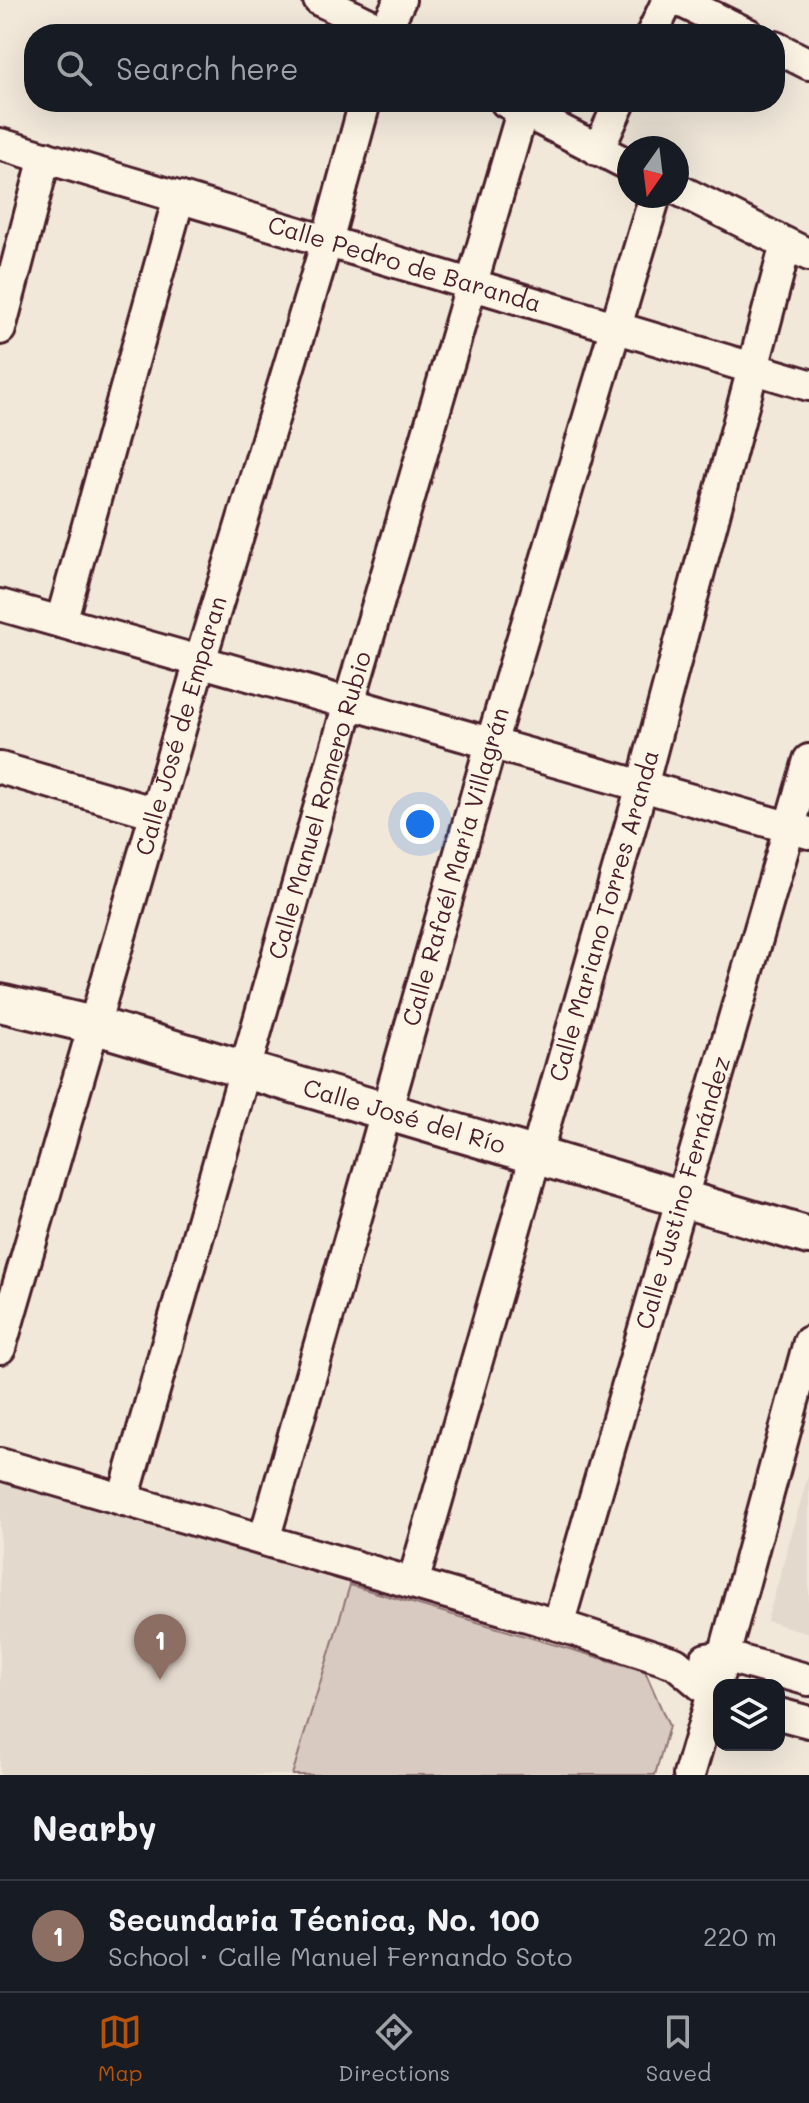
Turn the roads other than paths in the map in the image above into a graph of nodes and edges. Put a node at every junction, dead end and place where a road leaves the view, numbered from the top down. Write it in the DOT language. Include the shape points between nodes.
graph roads {
  1 [pos="319,0"];
  2 [pos="400,0"];
  3 [pos="668,0"];
  4 [pos="678,0"];
  5 [pos="368,24"];
  6 [pos="390,24"];
  7 [pos="657,24"];
  8 [pos="727,24"];
  9 [pos="785,52"];
  10 [pos="809,64"];
  11 [pos="362,112"];
  12 [pos="513,112"];
  13 [pos="524,112"];
  14 [pos="615,112"];
  15 [pos="0,144"];
  16 [pos="598,150"];
  17 [pos="45,157"];
  18 [pos="617,159"];
  19 [pos="689,195"];
  20 [pos="179,197"];
  21 [pos="652,208"];
  22 [pos="327,241"];
  23 [pos="798,250"];
  24 [pos="472,285"];
  25 [pos="617,328"];
  26 [pos="0,329"];
  27 [pos="754,369"];
  28 [pos="809,385"];
  29 [pos="0,605"];
  30 [pos="61,622"];
  31 [pos="200,661"];
  32 [pos="349,703"];
  33 [pos="491,744"];
  34 [pos="809,760"];
  35 [pos="0,768"];
  36 [pos="642,786"];
  37 [pos="156,813"];
  38 [pos="800,831"];
  39 [pos="0,1003"];
  40 [pos="93,1025"];
  41 [pos="243,1070"];
  42 [pos="387,1112"];
  43 [pos="536,1155"];
  44 [pos="680,1198"];
  45 [pos="809,1236"];
  46 [pos="809,1342"];
  47 [pos="0,1348"];
  48 [pos="0,1464"];
  49 [pos="123,1500"];
  50 [pos="264,1540"];
  51 [pos="413,1583"];
  52 [pos="558,1625"];
  53 [pos="724,1656"];
  54 [pos="675,1663"];
  55 [pos="719,1679"];
  56 [pos="809,1680"];
  57 [pos="713,1694"];
  58 [pos="713,1705"];
  59 [pos="785,1716"];
  60 [pos="809,1722"];
  61 [pos="689,1775"];
  1 -- 5 [label="street"];
  2 -- 6 [label="street"];
  3 -- 7 [label="street"];
  4 -- 8 [label="street"];
  9 -- 10 [label="street"];
  11 -- 22 [label="street, Calle José de Emparan"];
  12 -- 24 [label="street, Calle Manuel Romero Rubio"];
  13 -- 16 [label="street"];
  14 -- 16 [label="street"];
  15 -- 17 [label="street, Calle Pedro de Baranda"];
  16 -- 18 [label="street"];
  17 -- 20 [label="street, Calle Pedro de Baranda"];
  17 -- 26 [label="street"];
  19 -- 23 [label="street"];
  20 -- 22 [label="street, Calle Pedro de Baranda"];
  20 -- 30 [label="street"];
  21 -- 25 [label="street, Calle Rafaél María Villagrán"];
  22 -- 24 [label="street, Calle Pedro de Baranda"];
  22 -- 31 [label="street, Calle José de Emparan"];
  23 -- 27 [label="street, Calle Mariano Torres Aranda"];
  24 -- 25 [label="street, Calle Pedro de Baranda"];
  24 -- 32 [label="street, Calle Manuel Romero Rubio"];
  25 -- 27 [label="street, Calle Pedro de Baranda"];
  25 -- 33 [label="street, Calle Rafaél María Villagrán"];
  27 -- 28 [label="street, Calle Pedro de Baranda"];
  27 -- 36 [label="street, Calle Mariano Torres Aranda"];
  29 -- 30 [label="street"];
  30 -- 31 [label="street"];
  31 -- 32 [label="street"];
  31 -- 37 [label="street, Calle José de Emparan"];
  32 -- 33 [label="street"];
  32 -- 41 [label="street, Calle Manuel Romero Rubio"];
  33 -- 36 [label="street"];
  33 -- 42 [label="street, Calle Rafaél María Villagrán"];
  34 -- 38 [label="street, Calle Justino Fernández"];
  35 -- 37 [label="street"];
  36 -- 38 [label="street"];
  36 -- 43 [label="street, Calle Mariano Torres Aranda"];
  37 -- 40 [label="street, Calle José de Emparan"];
  38 -- 44 [label="street, Calle Justino Fernández"];
  39 -- 40 [label="street, Calle José del Río"];
  40 -- 41 [label="street, Calle José del Río"];
  40 -- 47 [label="street, Calle José de Emparan"];
  41 -- 42 [label="street, Calle José del Río"];
  41 -- 49 [label="street, Calle Manuel Romero Rubio"];
  42 -- 43 [label="street, Calle José del Río"];
  42 -- 50 [label="street, Calle Rafaél María Villagrán"];
  43 -- 44 [label="street, Calle José del Río"];
  43 -- 51 [label="street, Calle Mariano Torres Aranda"];
  44 -- 45 [label="street, Calle José del Río"];
  44 -- 52 [label="street, Calle Justino Fernández"];
  46 -- 53 [label="street"];
  48 -- 49 [label="street"];
  49 -- 50 [label="street"];
  50 -- 51 [label="street"];
  51 -- 52 [label="street"];
  52 -- 54 [label="street"];
  53 -- 54 [label="street"];
  53 -- 55 [label="street"];
  53 -- 56 [label="street"];
  54 -- 57 [label="street"];
  58 -- 61 [label="street"];
  59 -- 60 [label="street"];
}
